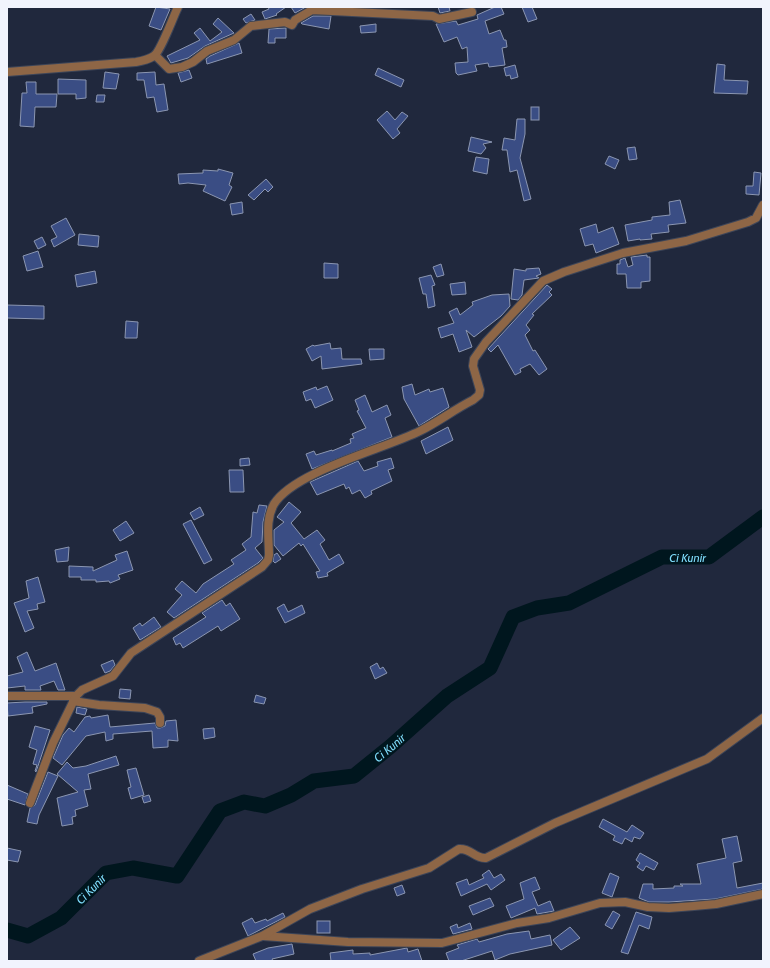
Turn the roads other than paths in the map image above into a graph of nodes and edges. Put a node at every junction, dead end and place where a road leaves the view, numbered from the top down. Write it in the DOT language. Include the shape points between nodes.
graph roads {
  1 [pos="178,7"];
  2 [pos="472,12"];
  3 [pos="155,55"];
  4 [pos="7,72"];
  5 [pos="763,205"];
  6 [pos="7,696"];
  7 [pos="74,698"];
  8 [pos="763,718"];
  9 [pos="160,723"];
  10 [pos="30,803"];
  11 [pos="763,894"];
  12 [pos="262,936"];
  13 [pos="198,961"];
  1 -- 3 [label="street"];
  2 -- 3 [label="street" via="439,19 433,16 312,10 295,20 292,25 285,22 251,26 234,40 207,51 182,67 169,69"];
  3 -- 4 [label="street" via="136,62"];
  5 -- 7 [label="street" via="756,218 748,222 686,240 623,253 543,281 486,342 474,359 472,366 480,390 479,395 420,431 296,484 280,496 270,512 269,555 265,564 131,653 113,676 82,690"];
  6 -- 7 [label="street"];
  7 -- 9 [label="street" via="99,705 145,708 157,712"];
  7 -- 10 [label="street" via="53,742"];
  8 -- 12 [label="street" via="713,757 555,823 486,858 465,848 460,849 429,868 310,909"];
  11 -- 12 [label="street" via="716,904 669,908 625,902 600,903 549,918 517,923 442,943 348,942"];
  12 -- 13 [label="street"];
}
